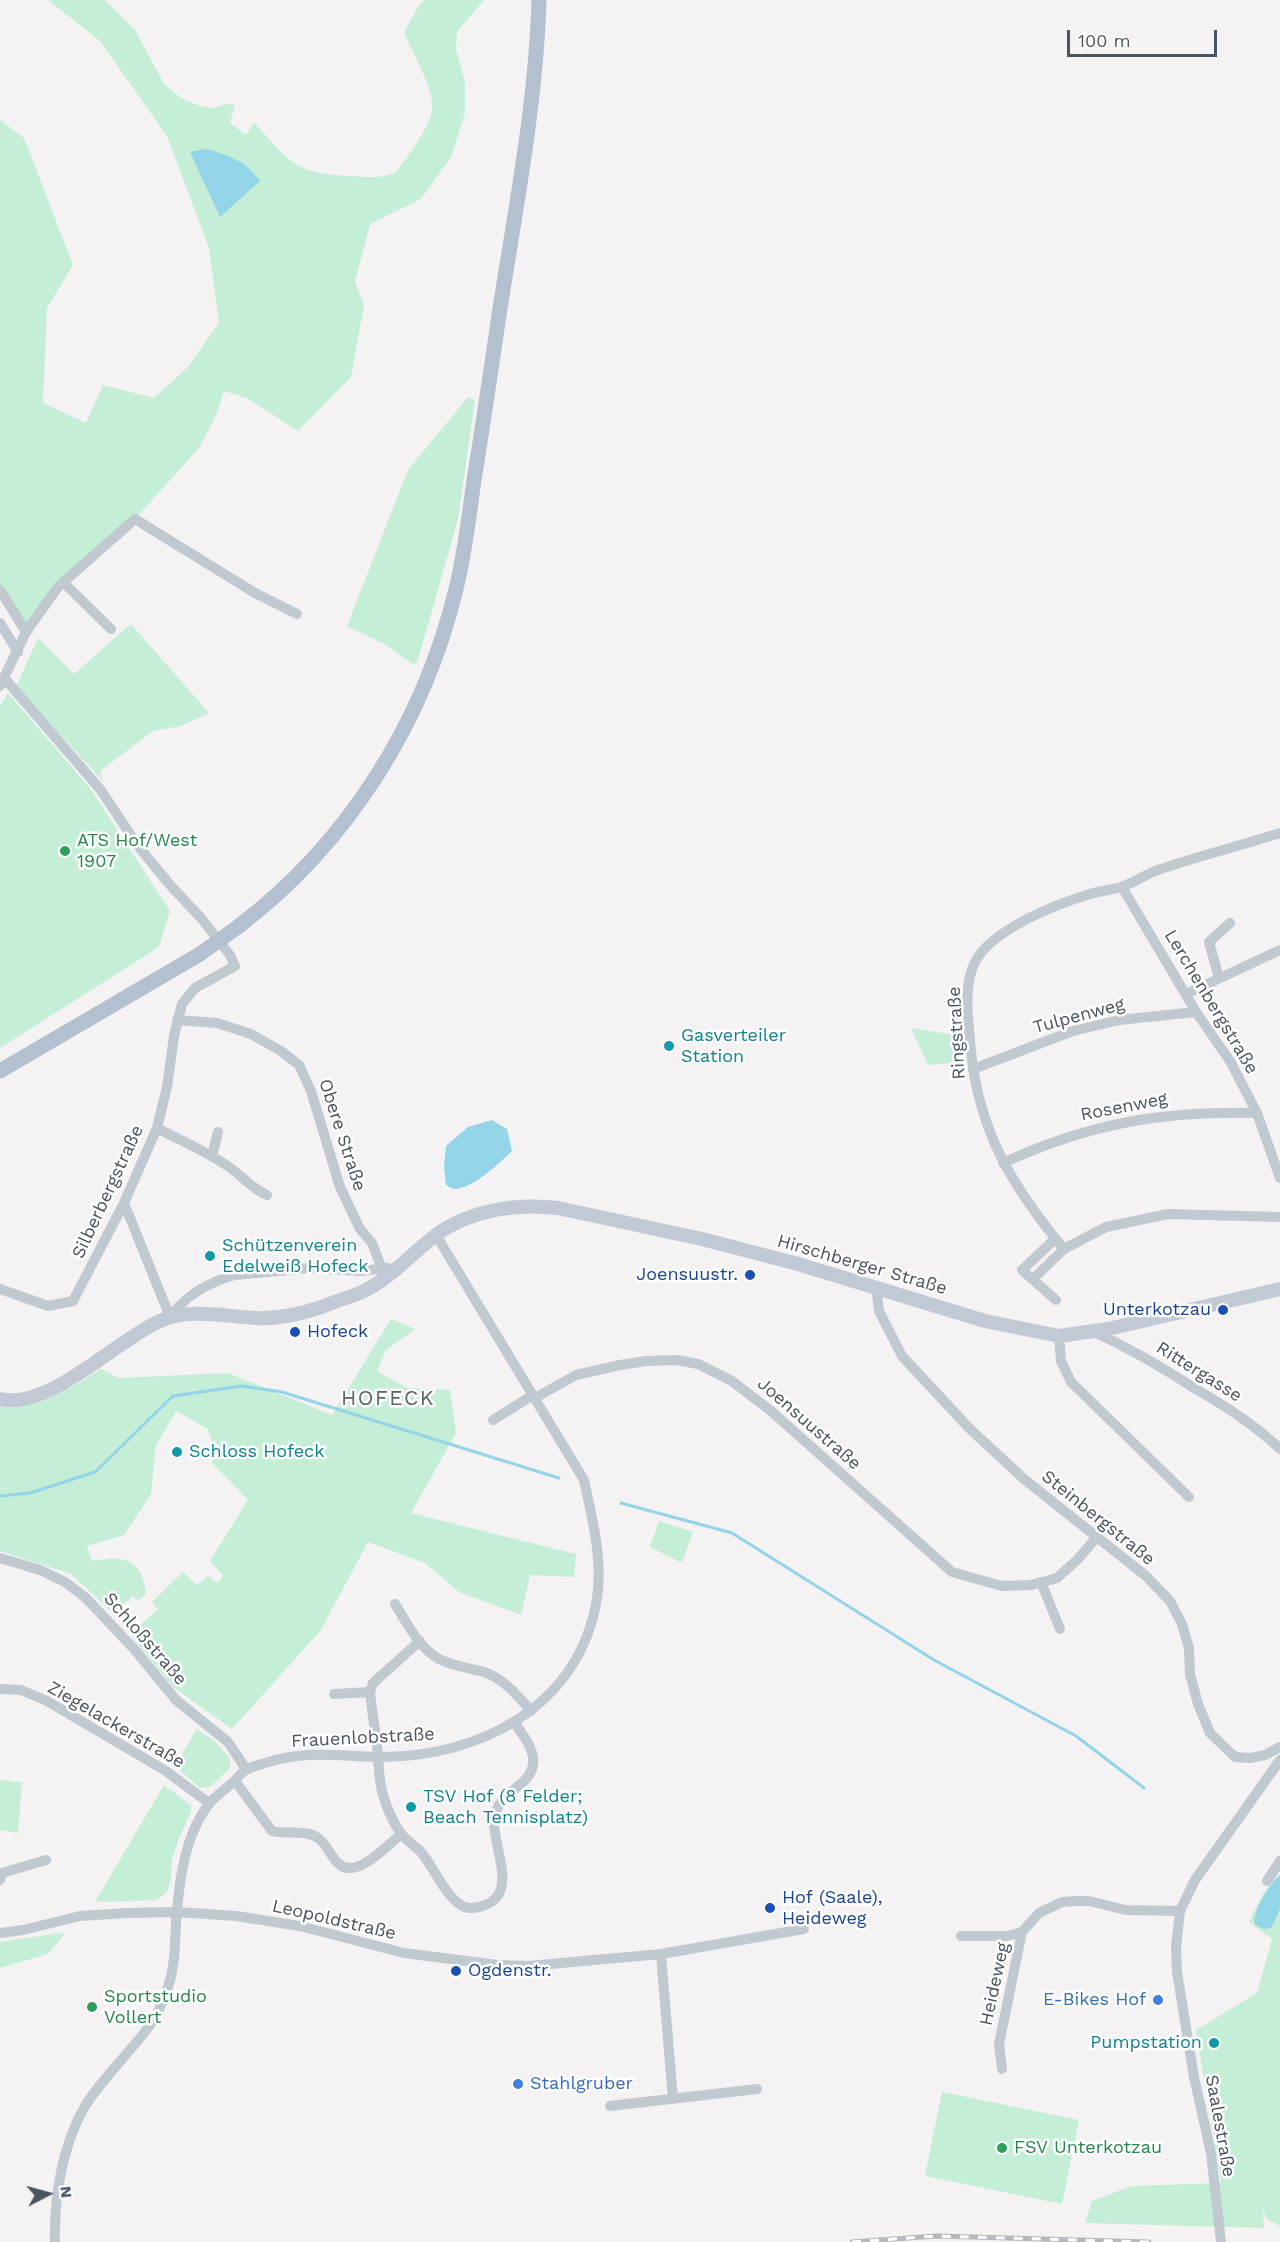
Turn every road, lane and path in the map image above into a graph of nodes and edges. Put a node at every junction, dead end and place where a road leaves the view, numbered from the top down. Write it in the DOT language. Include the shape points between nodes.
graph roads {
  1 [pos="539,0"];
  2 [pos="63,582"];
  3 [pos="0,590"];
  4 [pos="297,614"];
  5 [pos="0,623"];
  6 [pos="111,629"];
  7 [pos="26,632"];
  8 [pos="18,651"];
  9 [pos="2,682"];
  10 [pos="1280,833"];
  11 [pos="1122,887"];
  12 [pos="1230,922"];
  13 [pos="1280,950"];
  14 [pos="1219,978"];
  15 [pos="1186,994"];
  16 [pos="1196,1012"];
  17 [pos="177,1020"];
  18 [pos="973,1069"];
  19 [pos="0,1071"];
  20 [pos="1257,1113"];
  21 [pos="157,1128"];
  22 [pos="218,1132"];
  23 [pos="212,1156"];
  24 [pos="1003,1163"];
  25 [pos="1279,1174"];
  26 [pos="267,1195"];
  27 [pos="124,1203"];
  28 [pos="1280,1217"];
  29 [pos="436,1235"];
  30 [pos="1055,1239"];
  31 [pos="1064,1249"];
  32 [pos="401,1267"];
  33 [pos="382,1269"];
  34 [pos="1033,1279"];
  35 [pos="876,1287"];
  36 [pos="0,1289"];
  37 [pos="1280,1289"];
  38 [pos="1056,1300"];
  39 [pos="170,1317"];
  40 [pos="1097,1333"];
  41 [pos="1059,1336"];
  42 [pos="534,1397"];
  43 [pos="0,1399"];
  44 [pos="493,1420"];
  45 [pos="1280,1449"];
  46 [pos="1189,1497"];
  47 [pos="1096,1538"];
  48 [pos="0,1557"];
  49 [pos="1041,1582"];
  50 [pos="395,1604"];
  51 [pos="1060,1629"];
  52 [pos="420,1641"];
  53 [pos="0,1689"];
  54 [pos="370,1692"];
  55 [pos="334,1694"];
  56 [pos="531,1711"];
  57 [pos="514,1722"];
  58 [pos="1280,1747"];
  59 [pos="378,1757"];
  60 [pos="1280,1760"];
  61 [pos="246,1769"];
  62 [pos="235,1781"];
  63 [pos="209,1803"];
  64 [pos="401,1834"];
  65 [pos="46,1860"];
  66 [pos="1280,1861"];
  67 [pos="0,1880"];
  68 [pos="1267,1881"];
  69 [pos="1180,1911"];
  70 [pos="177,1912"];
  71 [pos="804,1929"];
  72 [pos="1022,1932"];
  73 [pos="0,1933"];
  74 [pos="961,1936"];
  75 [pos="661,1954"];
  76 [pos="1002,2068"];
  77 [pos="757,2089"];
  78 [pos="673,2099"];
  79 [pos="610,2106"];
  80 [pos="55,2242"];
  81 [pos="1221,2242"];
  1 -- 19 [label="main road, bridge" via="530,107 466,539 442,640 407,724 340,827 302,871 261,909 200,954"];
  2 -- 4 [label="street" via="135,519 255,593"];
  2 -- 6 [label="street"];
  2 -- 7 [label="street"];
  3 -- 7 [label="street"];
  5 -- 8 [label="street"];
  7 -- 8 [label="street"];
  8 -- 9 [label="street"];
  9 -- 17 [label="street, Silberbergstraße" via="100,789 138,846 233,960 235,966 188,995"];
  10 -- 11 [label="street, Ringstraße" via="1156,871"];
  11 -- 15 [label="street, Lerchenbergstraße"];
  11 -- 18 [label="street, Ringstraße" via="1056,905 1020,922 976,959 968,990"];
  12 -- 14 [label="street" via="1209,942"];
  13 -- 14 [label="street"];
  14 -- 15 [label="street"];
  15 -- 16 [label="street, Lerchenbergstraße"];
  16 -- 18 [label="street, Tulpenweg" via="1119,1020 1073,1031"];
  16 -- 20 [label="street, Lerchenbergstraße" via="1230,1061"];
  17 -- 21 [label="street, Silberbergstraße"];
  17 -- 33 [label="street, Obere Straße" via="217,1023 251,1034 299,1065 311,1091 340,1187"];
  18 -- 24 [label="street, Ringstraße" via="979,1104"];
  20 -- 24 [label="street, Rosenweg" via="1183,1113 1109,1125 1038,1147"];
  20 -- 25 [label="street, Lerchenbergstraße"];
  21 -- 23 [label="street"];
  21 -- 27 [label="street, Silberbergstraße"];
  22 -- 23 [label="street"];
  23 -- 26 [label="street"];
  24 -- 30 [label="street, Ringstraße"];
  27 -- 36 [label="street, Silberbergstraße" via="73,1300 48,1306"];
  27 -- 39 [label="street"];
  28 -- 31 [label="street" via="1168,1214 1106,1227"];
  29 -- 32 [label="main road, Hirschberger Straße"];
  29 -- 35 [label="main road, Hirschberger Straße" via="458,1222 494,1210 534,1205 702,1239"];
  29 -- 42 [label="street, Frauenlobstraße"];
  30 -- 31 [label="street, Ringstraße"];
  30 -- 34 [label="street" via="1022,1270"];
  31 -- 34 [label="street"];
  32 -- 33 [label="street"];
  32 -- 39 [label="main road, Hirschberger Straße" via="365,1290 308,1312 258,1318 197,1313"];
  33 -- 39 [label="street" via="309,1268 235,1275 194,1293"];
  34 -- 38 [label="street"];
  35 -- 41 [label="main road, Hirschberger Straße" via="985,1321"];
  35 -- 47 [label="street, Steinbergstraße" via="879,1311 902,1356 969,1428"];
  37 -- 40 [label="main road, Hirschberger Straße"];
  39 -- 43 [label="main road, Hirschberger Straße" via="130,1336 59,1386 31,1397"];
  40 -- 41 [label="main road, Hirschberger Straße"];
  40 -- 45 [label="street, Rittergasse" via="1224,1406 1258,1428"];
  41 -- 46 [label="street" via="1061,1361 1071,1382"];
  42 -- 44 [label="street, Joensuustraße"];
  42 -- 49 [label="street, Joensuustraße" via="576,1375 620,1365 646,1360 698,1364 732,1381 771,1411 952,1572 1002,1586"];
  42 -- 56 [label="street, Frauenlobstraße" via="584,1480 599,1563 590,1632 554,1690"];
  47 -- 49 [label="street, Joensuustraße" via="1058,1578"];
  47 -- 58 [label="street, Steinbergstraße" via="1146,1576 1170,1601 1182,1624 1189,1648 1190,1674 1210,1733 1236,1757 1265,1755"];
  48 -- 61 [label="street, Schloßstraße" via="57,1578 86,1598 176,1700 228,1742"];
  49 -- 51 [label="street"];
  50 -- 52 [label="street"];
  52 -- 54 [label="street" via="373,1683"];
  52 -- 56 [label="street" via="438,1658 500,1681"];
  53 -- 63 [label="street, Ziegelackerstraße" via="21,1690 47,1701 166,1771"];
  54 -- 55 [label="street"];
  54 -- 59 [label="street"];
  56 -- 57 [label="street, Frauenlobstraße"];
  57 -- 59 [label="street, Frauenlobstraße" via="485,1738 446,1751"];
  57 -- 64 [label="street" via="532,1754 533,1772 501,1801 496,1812 502,1883 494,1900 465,1907 453,1899 421,1852"];
  59 -- 61 [label="street, Frauenlobstraße" via="301,1755"];
  59 -- 64 [label="street" via="382,1792"];
  60 -- 69 [label="street, Saalestraße" via="1195,1880"];
  61 -- 62 [label="street"];
  62 -- 63 [label="street"];
  62 -- 64 [label="street" via="272,1831 319,1838 342,1867 350,1869 364,1864"];
  63 -- 70 [label="street" via="194,1830 183,1866"];
  65 -- 67 [label="street" via="2,1873"];
  66 -- 68 [label="street"];
  69 -- 72 [label="street, Heideweg" via="1120,1909 1089,1901 1062,1902 1039,1912"];
  69 -- 81 [label="street, Saalestraße" via="1177,1971 1211,2153"];
  70 -- 73 [label="street, Leopoldstraße" via="80,1916"];
  70 -- 75 [label="street, Leopoldstraße" via="300,1926 404,1953 498,1965 528,1966"];
  70 -- 80 [label="street" via="169,1983 154,2019 86,2106 71,2137 57,2186"];
  71 -- 75 [label="street, Leopoldstraße"];
  72 -- 74 [label="street" via="1007,1936"];
  72 -- 76 [label="street, Heideweg" via="999,2044"];
  75 -- 78 [label="street"];
  77 -- 78 [label="street"];
  78 -- 79 [label="street"];
}
